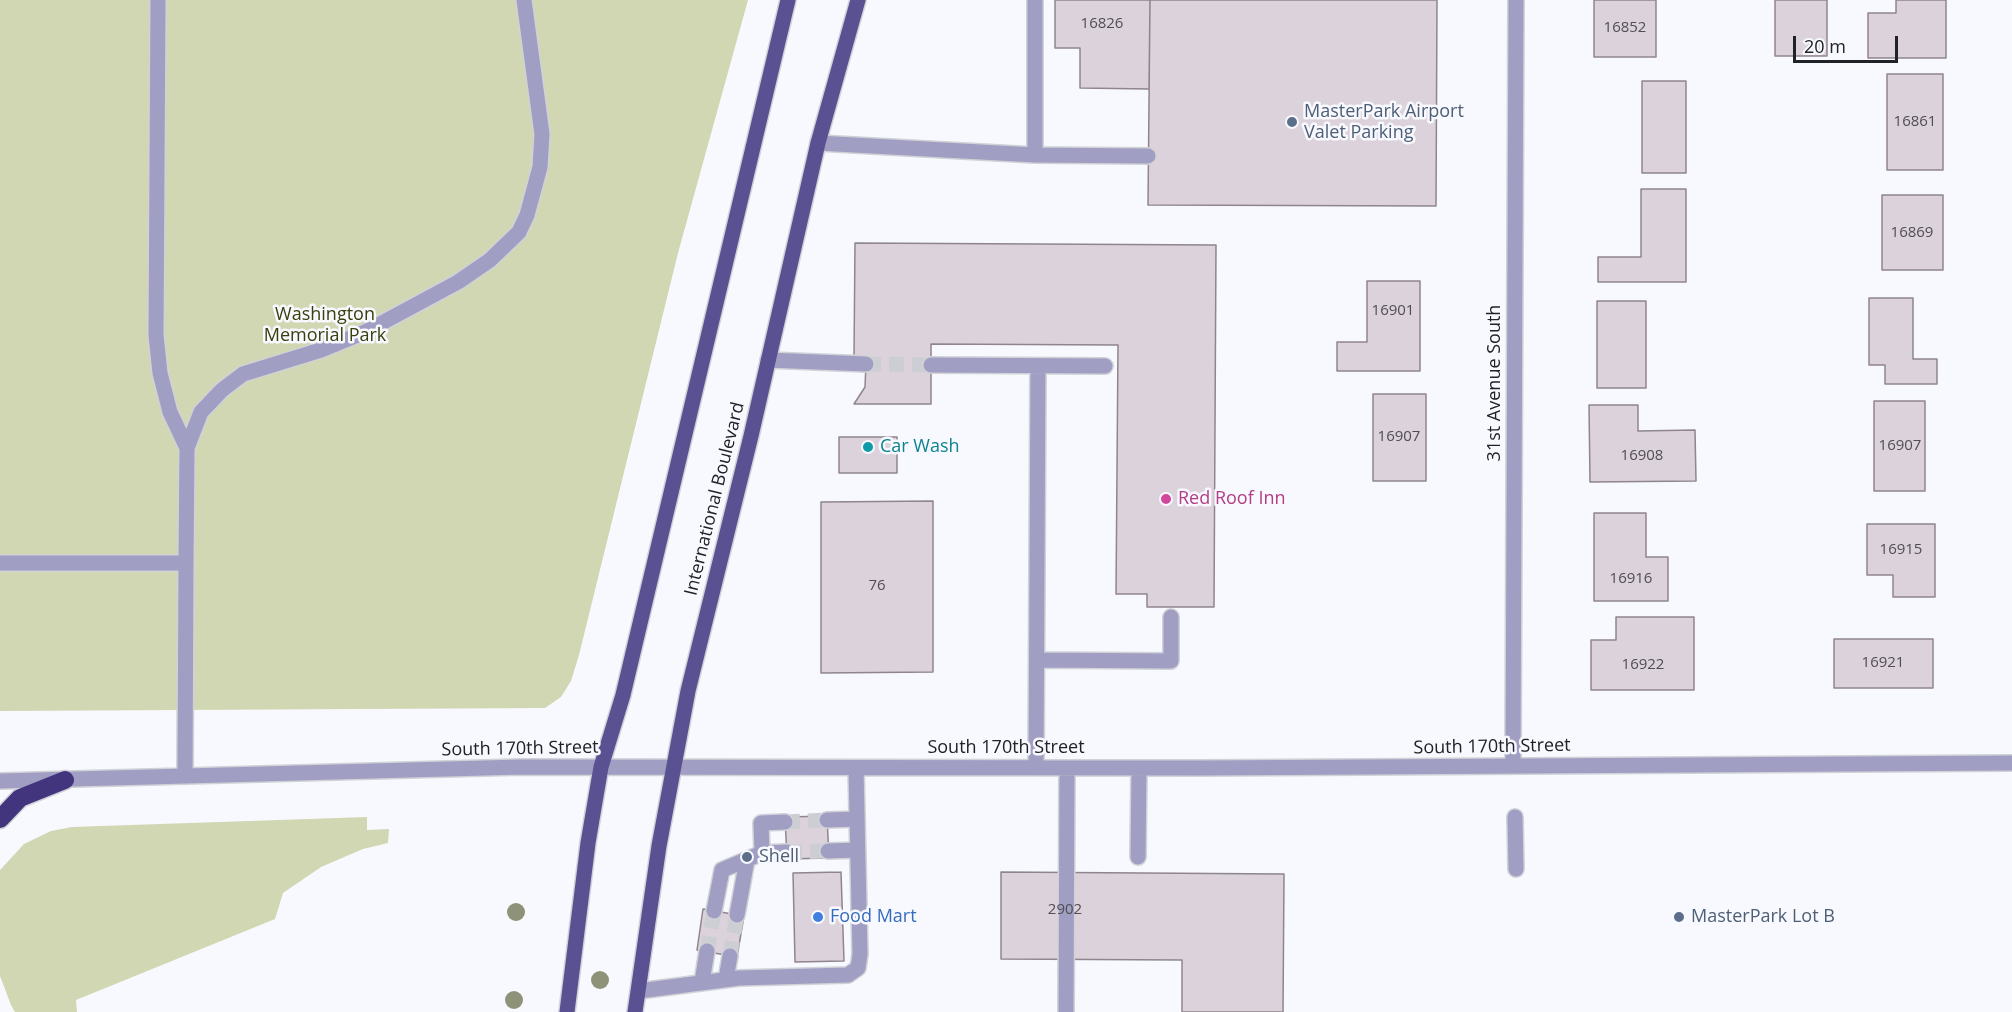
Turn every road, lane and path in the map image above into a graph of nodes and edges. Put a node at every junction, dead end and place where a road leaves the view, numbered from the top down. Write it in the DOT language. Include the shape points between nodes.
graph roads {
  1 [pos="158,0"];
  2 [pos="524,0"];
  3 [pos="788,0"];
  4 [pos="858,0"];
  5 [pos="1035,0"];
  6 [pos="1516,0"];
  7 [pos="818,143"];
  8 [pos="1035,155"];
  9 [pos="1148,156"];
  10 [pos="768,360"];
  11 [pos="866,364"];
  12 [pos="931,365"];
  13 [pos="1038,366"];
  14 [pos="1105,366"];
  15 [pos="187,448"];
  16 [pos="0,563"];
  17 [pos="186,563"];
  18 [pos="1171,617"];
  19 [pos="1037,660"];
  20 [pos="2012,763"];
  21 [pos="1513,765"];
  22 [pos="601,767"];
  23 [pos="674,768"];
  24 [pos="856,768"];
  25 [pos="1036,768"];
  26 [pos="1067,768"];
  27 [pos="1139,768"];
  28 [pos="185,775"];
  29 [pos="65,780"];
  30 [pos="0,781"];
  31 [pos="1515,817"];
  32 [pos="0,819"];
  33 [pos="857,819"];
  34 [pos="827,820"];
  35 [pos="785,822"];
  36 [pos="857,850"];
  37 [pos="828,851"];
  38 [pos="787,852"];
  39 [pos="762,853"];
  40 [pos="1137,857"];
  41 [pos="747,860"];
  42 [pos="1516,869"];
  43 [pos="714,911"];
  44 [pos="737,915"];
  45 [pos="707,951"];
  46 [pos="730,956"];
  47 [pos="726,979"];
  48 [pos="702,982"];
  49 [pos="639,991"];
  50 [pos="567,1012"];
  51 [pos="636,1012"];
  52 [pos="1066,1012"];
  1 -- 15 [label="street" via="156,335 170,412"];
  2 -- 15 [label="street" via="542,134 540,167 519,232 490,260 458,282 366,332 243,374 201,412"];
  3 -- 22 [label="main road" via="623,695"];
  4 -- 7 [label="main road, International Boulevard"];
  5 -- 8 [label="street"];
  6 -- 21 [label="street, 31st Avenue South"];
  7 -- 8 [label="street"];
  7 -- 10 [label="main road, International Boulevard"];
  8 -- 9 [label="street"];
  10 -- 11 [label="street"];
  10 -- 23 [label="main road, International Boulevard" via="688,691"];
  12 -- 13 [label="street"];
  13 -- 14 [label="street"];
  13 -- 19 [label="street"];
  15 -- 17 [label="street"];
  16 -- 17 [label="street"];
  17 -- 28 [label="street"];
  18 -- 19 [label="street" via="1171,661"];
  19 -- 25 [label="street"];
  20 -- 21 [label="street, South 170th Street"];
  21 -- 27 [label="street, South 170th Street"];
  22 -- 23 [label="street, South 170th Street"];
  22 -- 28 [label="street, South 170th Street"];
  22 -- 50 [label="main road"];
  23 -- 24 [label="street, South 170th Street"];
  23 -- 49 [label="main road, International Boulevard"];
  24 -- 25 [label="street, South 170th Street"];
  24 -- 33 [label="street"];
  25 -- 26 [label="street, South 170th Street"];
  26 -- 27 [label="street, South 170th Street"];
  26 -- 52 [label="street"];
  27 -- 40 [label="street"];
  28 -- 29 [label="street, South 170th Street"];
  29 -- 30 [label="street, South 170th Street"];
  29 -- 32 [label="highway" via="20,798"];
  31 -- 42 [label="street"];
  33 -- 34 [label="street"];
  33 -- 36 [label="street"];
  35 -- 39 [label="street" via="761,823"];
  36 -- 37 [label="street"];
  36 -- 47 [label="street" via="858,968 848,975"];
  38 -- 39 [label="street"];
  39 -- 41 [label="street"];
  41 -- 43 [label="street" via="722,870"];
  41 -- 44 [label="street"];
  45 -- 48 [label="street"];
  46 -- 47 [label="street"];
  47 -- 48 [label="street"];
  48 -- 49 [label="street"];
  49 -- 51 [label="main road, International Boulevard"];
}
